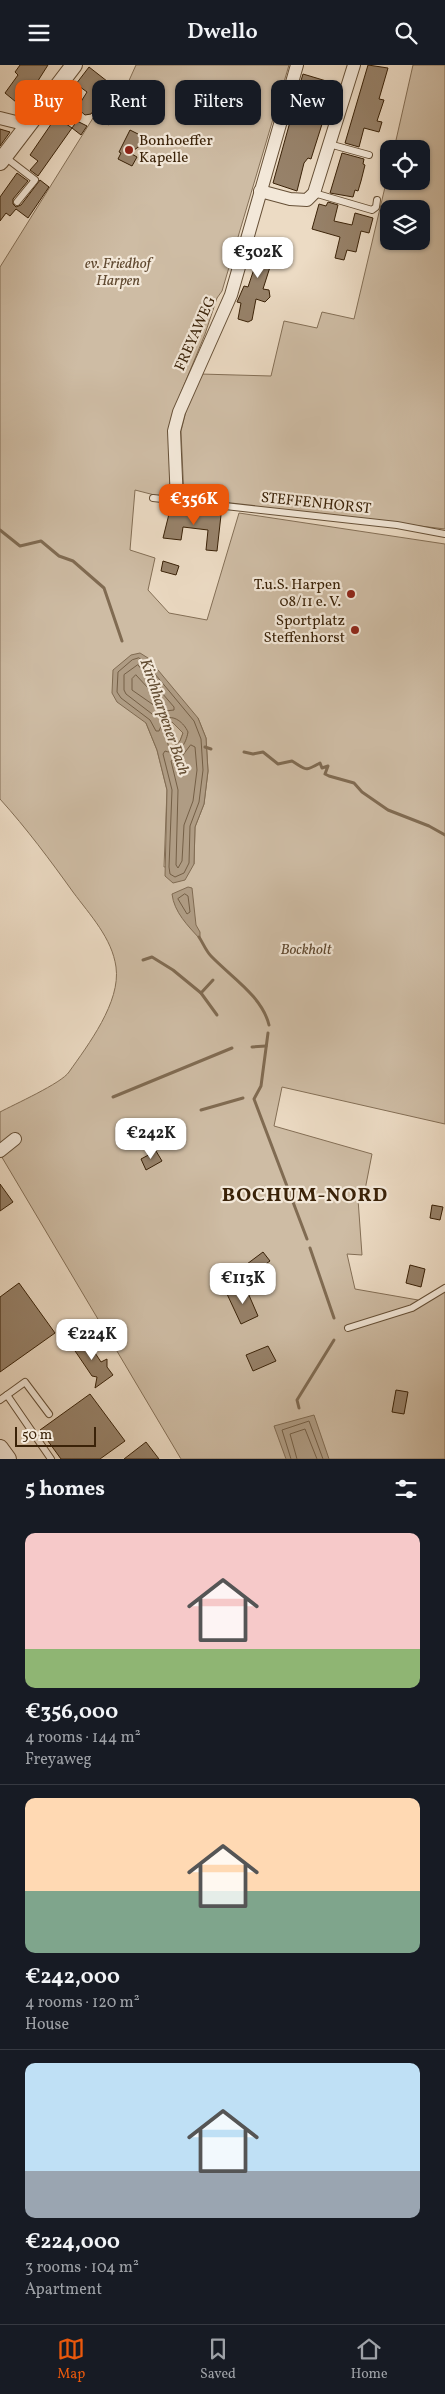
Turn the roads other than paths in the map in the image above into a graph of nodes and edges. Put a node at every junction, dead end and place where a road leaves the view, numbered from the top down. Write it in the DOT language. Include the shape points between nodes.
graph roads {
  1 [pos="74,65"];
  2 [pos="297,65"];
  3 [pos="354,65"];
  4 [pos="62,80"];
  5 [pos="0,118"];
  6 [pos="15,122"];
  7 [pos="28,125"];
  8 [pos="329,144"];
  9 [pos="369,155"];
  10 [pos="2,159"];
  11 [pos="260,191"];
  12 [pos="314,193"];
  13 [pos="377,201"];
  14 [pos="17,202"];
  15 [pos="153,498"];
  16 [pos="177,502"];
  17 [pos="445,534"];
  18 [pos="15,1139"];
  19 [pos="0,1151"];
  20 [pos="445,1288"];
  21 [pos="348,1328"];
  22 [pos="7,1395"];
  23 [pos="0,1400"];
  24 [pos="49,1414"];
  25 [pos="0,1448"];
  26 [pos="8,1459"];
  27 [pos="51,1459"];
  1 -- 4 [label="street"];
  2 -- 11 [label="street, FREYAWEG"];
  3 -- 8 [label="street"];
  5 -- 6 [label="street"];
  7 -- 10 [label="street"];
  8 -- 9 [label="lane"];
  8 -- 12 [label="street"];
  10 -- 14 [label="lane" via="34,180"];
  11 -- 12 [label="street" via="290,199 307,199"];
  11 -- 16 [label="street, FREYAWEG" via="231,295 179,412 174,431"];
  12 -- 13 [label="lane" via="372,210"];
  15 -- 16 [label="lane, STEFFENHORST"];
  16 -- 17 [label="lane, STEFFENHORST" via="397,525"];
  18 -- 19 [label="street"];
  20 -- 21 [label="lane" via="412,1308"];
  22 -- 23 [label="lane"];
  22 -- 24 [label="lane" via="25,1383"];
  22 -- 27 [label="lane"];
  25 -- 26 [label="street"];
}
